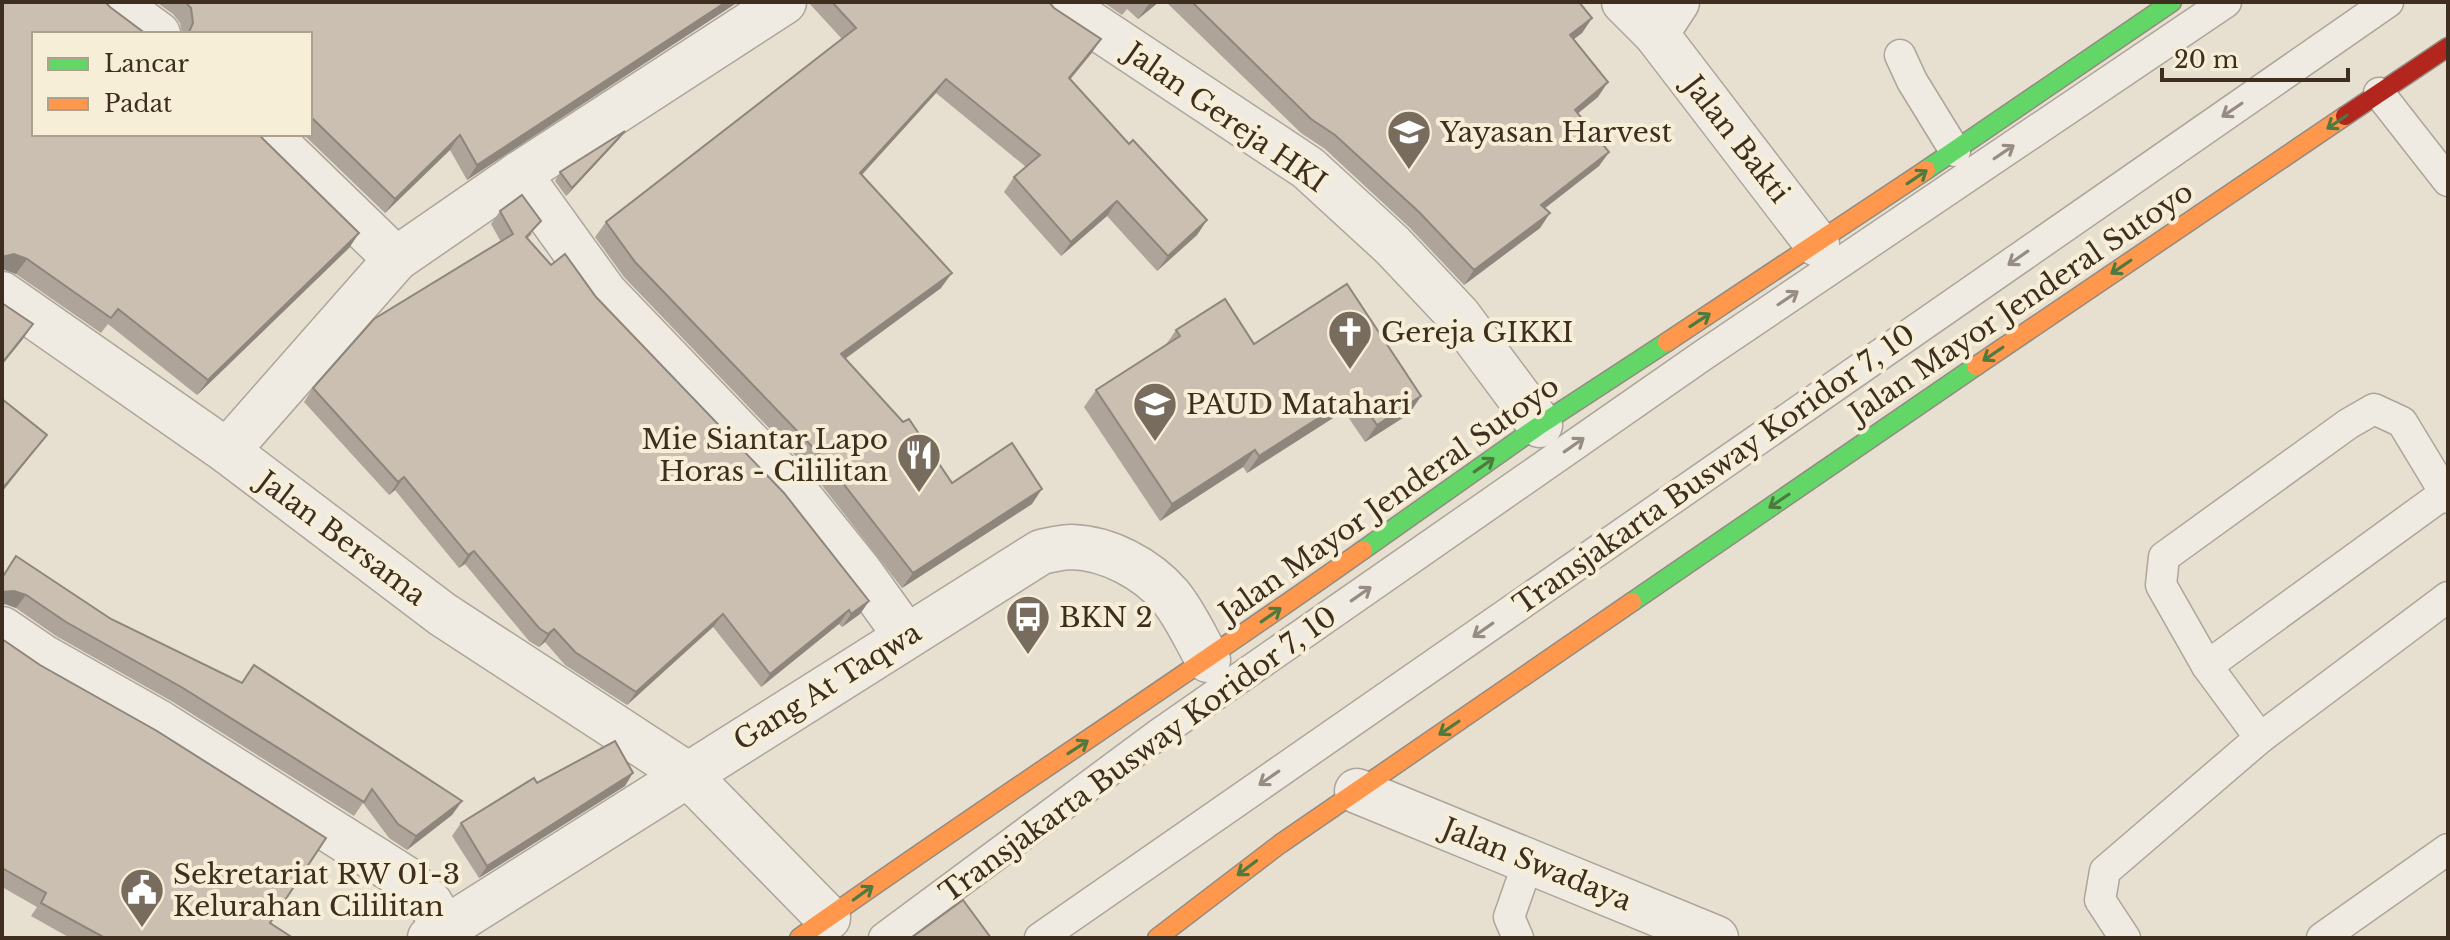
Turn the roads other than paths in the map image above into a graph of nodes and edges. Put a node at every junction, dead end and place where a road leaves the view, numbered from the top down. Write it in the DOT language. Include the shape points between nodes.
graph roads {
  1 [pos="114,2"];
  2 [pos="784,2"];
  3 [pos="1058,2"];
  4 [pos="1624,2"];
  5 [pos="2172,2"];
  6 [pos="2226,2"];
  7 [pos="2388,2"];
  8 [pos="1666,18"];
  9 [pos="155,32"];
  10 [pos="2448,47"];
  11 [pos="1900,55"];
  12 [pos="2379,93"];
  13 [pos="269,136"];
  14 [pos="1955,151"];
  15 [pos="519,174"];
  16 [pos="2448,181"];
  17 [pos="1817,244"];
  18 [pos="396,259"];
  19 [pos="2,294"];
  20 [pos="1540,425"];
  21 [pos="227,451"];
  22 [pos="2446,495"];
  23 [pos="2448,597"];
  24 [pos="2,629"];
  25 [pos="906,636"];
  26 [pos="1208,660"];
  27 [pos="2207,666"];
  28 [pos="2260,738"];
  29 [pos="687,774"];
  30 [pos="1357,791"];
  31 [pos="2448,849"];
  32 [pos="1529,860"];
  33 [pos="813,928"];
  34 [pos="442,935"];
  35 [pos="884,938"];
  36 [pos="1040,938"];
  37 [pos="1157,938"];
  38 [pos="1518,938"];
  39 [pos="1716,938"];
  40 [pos="2125,938"];
  41 [pos="2322,938"];
  1 -- 9 [label="street"];
  2 -- 15 [label="street"];
  3 -- 20 [label="street, Jalan Gereja HKI" via="1308,168 1458,315"];
  4 -- 8 [label="street, Jalan Bakti"];
  5 -- 14 [label="highway, Jalan Mayor Jenderal Sutoyo"];
  35 -- 6 [label="lane, Transjakarta Busway Koridor 7, 10, one-way" via="1159,734 1702,356"];
  7 -- 36 [label="lane, Transjakarta Busway Koridor 7, 10, one-way"];
  8 -- 17 [label="street, Jalan Bakti"];
  10 -- 12 [label="highway, Jalan Mayor Jenderal Sutoyo"];
  11 -- 14 [label="lane"];
  12 -- 16 [label="lane"];
  12 -- 30 [label="highway, Jalan Mayor Jenderal Sutoyo, one-way"];
  13 -- 18 [label="street"];
  17 -- 14 [label="highway, Jalan Mayor Jenderal Sutoyo, one-way"];
  15 -- 18 [label="street"];
  15 -- 25 [label="street" via="605,293 794,490"];
  20 -- 17 [label="highway, Jalan Mayor Jenderal Sutoyo, one-way"];
  18 -- 21 [label="street"];
  19 -- 21 [label="street, Jalan Bersama"];
  26 -- 20 [label="highway, Jalan Mayor Jenderal Sutoyo, one-way"];
  21 -- 29 [label="street, Jalan Bersama" via="442,614"];
  22 -- 27 [label="lane"];
  22 -- 27 [label="lane" via="2402,422 2374,409 2187,539 2164,557 2161,585"];
  23 -- 28 [label="lane"];
  24 -- 34 [label="street" via="405,878 430,903"];
  25 -- 26 [label="street, Gang At Taqwa" via="1041,552 1072,547 1130,563 1151,577 1171,597"];
  25 -- 29 [label="street, Gang At Taqwa"];
  33 -- 26 [label="highway, Jalan Mayor Jenderal Sutoyo, one-way"];
  27 -- 28 [label="lane"];
  28 -- 40 [label="lane" via="2105,871 2100,900"];
  29 -- 33 [label="street, Jalan Bersama"];
  29 -- 34 [label="street, Gang At Taqwa"];
  30 -- 32 [label="street, Jalan Swadaya"];
  30 -- 37 [label="highway, Jalan Mayor Jenderal Sutoyo, one-way"];
  31 -- 41 [label="lane"];
  32 -- 38 [label="lane" via="1509,917"];
  32 -- 39 [label="street, Jalan Swadaya"];
}
